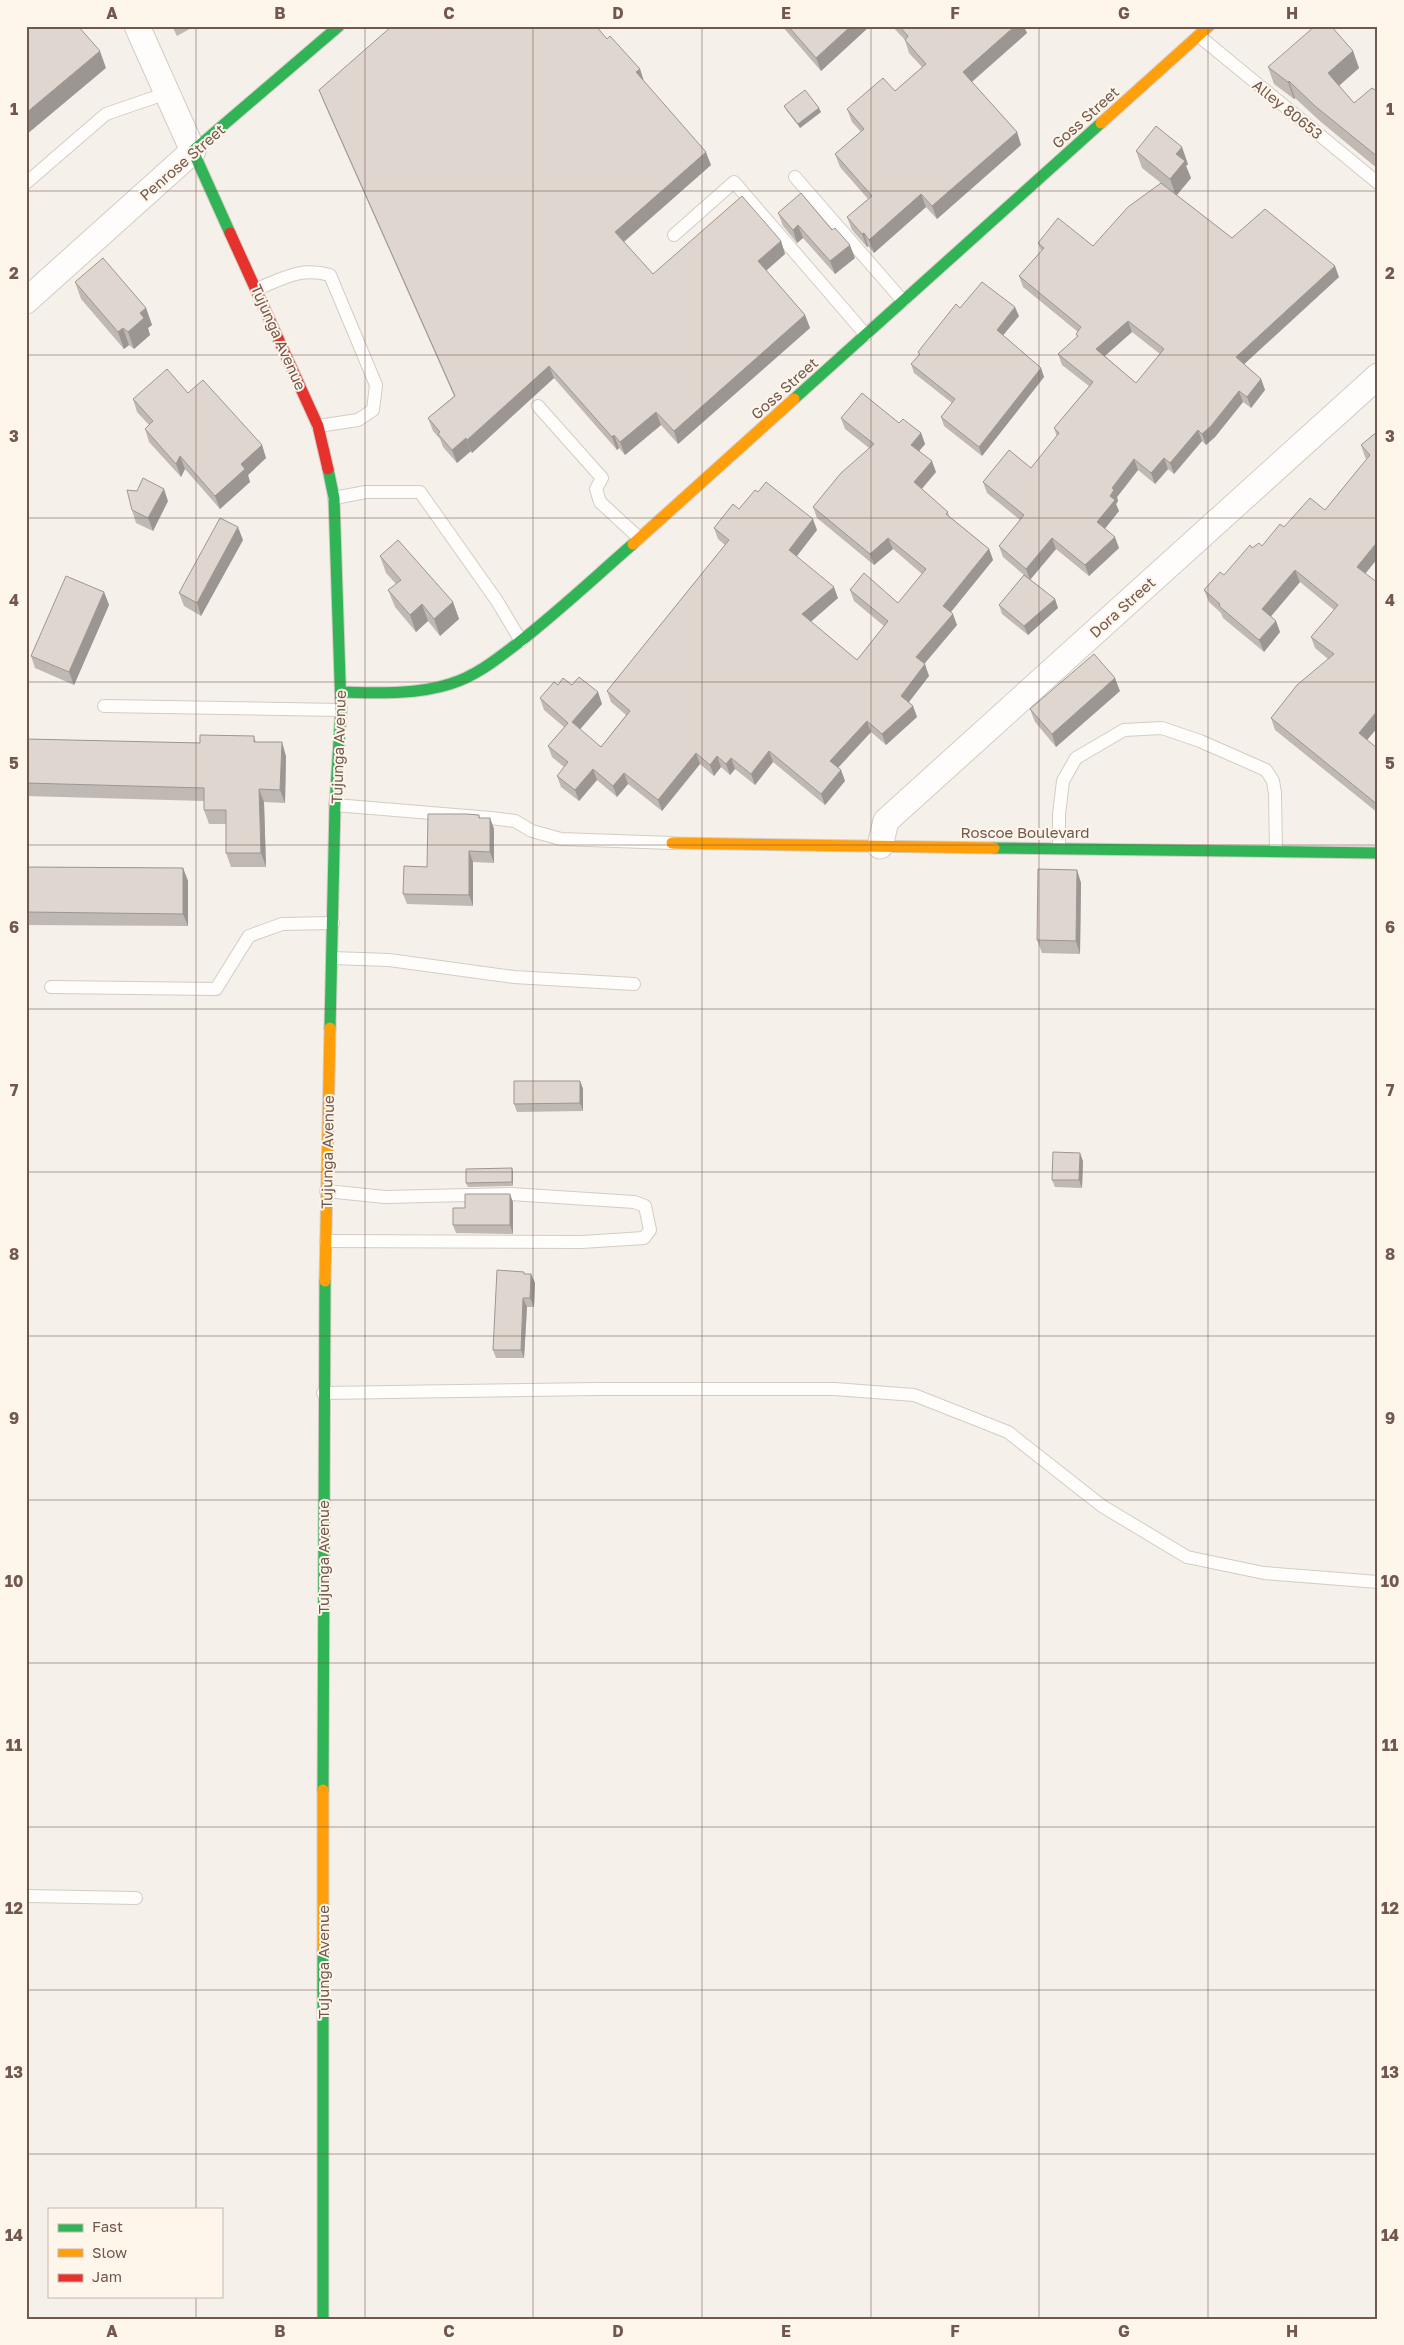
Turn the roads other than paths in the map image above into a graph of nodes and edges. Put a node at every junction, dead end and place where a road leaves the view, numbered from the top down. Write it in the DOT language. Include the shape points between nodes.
graph roads {
  1 [pos="137,26"];
  2 [pos="339,26"];
  3 [pos="1209,26"];
  4 [pos="1199,36"];
  5 [pos="167,92"];
  6 [pos="194,151"];
  7 [pos="795,177"];
  8 [pos="26,183"];
  9 [pos="1378,183"];
  10 [pos="674,236"];
  11 [pos="257,289"];
  12 [pos="26,301"];
  13 [pos="903,301"];
  14 [pos="866,334"];
  15 [pos="1378,376"];
  16 [pos="538,406"];
  17 [pos="318,426"];
  18 [pos="334,498"];
  19 [pos="639,538"];
  20 [pos="521,641"];
  21 [pos="341,692"];
  22 [pos="104,706"];
  23 [pos="341,710"];
  24 [pos="336,805"];
  25 [pos="672,843"];
  26 [pos="880,846"];
  27 [pos="1059,847"];
  28 [pos="1276,851"];
  29 [pos="1378,853"];
  30 [pos="332,923"];
  31 [pos="332,958"];
  32 [pos="634,984"];
  33 [pos="52,987"];
  34 [pos="326,1191"];
  35 [pos="326,1241"];
  36 [pos="323,1393"];
  37 [pos="1378,1582"];
  38 [pos="26,1896"];
  39 [pos="136,1898"];
  40 [pos="323,2319"];
  1 -- 5 [label="street, Tujunga Avenue"];
  2 -- 6 [label="street, Penrose Street"];
  3 -- 4 [label="street, Goss Street"];
  4 -- 9 [label="lane, Alley 80653"];
  4 -- 13 [label="street, Goss Street"];
  5 -- 6 [label="street, Tujunga Avenue"];
  5 -- 8 [label="lane" via="106,114"];
  6 -- 11 [label="street, Tujunga Avenue"];
  6 -- 12 [label="street, Penrose Street"];
  7 -- 13 [label="lane"];
  10 -- 14 [label="lane" via="734,182"];
  11 -- 17 [label="street, Tujunga Avenue"];
  11 -- 17 [label="lane" via="296,273 315,271 330,275 376,385 373,410 358,420"];
  13 -- 14 [label="street, Goss Street"];
  14 -- 19 [label="street, Goss Street"];
  15 -- 26 [label="street, Dora Street" via="886,821"];
  16 -- 19 [label="lane" via="602,478 596,489 600,502"];
  17 -- 18 [label="street, Tujunga Avenue"];
  18 -- 20 [label="lane" via="366,492 420,492 497,601"];
  18 -- 21 [label="street, Tujunga Avenue"];
  19 -- 20 [label="street, Goss Street"];
  20 -- 21 [label="street, Goss Street" via="482,670 439,688 396,693"];
  21 -- 23 [label="street, Tujunga Avenue"];
  22 -- 23 [label="lane"];
  23 -- 24 [label="street, Tujunga Avenue"];
  24 -- 25 [label="lane" via="515,821 532,831 562,839"];
  24 -- 30 [label="street, Tujunga Avenue"];
  25 -- 26 [label="street, Roscoe Boulevard"];
  26 -- 27 [label="street, Roscoe Boulevard"];
  27 -- 28 [label="street, Roscoe Boulevard"];
  27 -- 28 [label="lane" via="1063,781 1076,758 1124,730 1162,728 1266,770 1273,781 1275,793"];
  28 -- 29 [label="street, Roscoe Boulevard"];
  30 -- 31 [label="street, Tujunga Avenue"];
  30 -- 33 [label="lane" via="282,924 249,936 216,989"];
  31 -- 32 [label="lane" via="389,960 514,977"];
  31 -- 34 [label="street, Tujunga Avenue"];
  34 -- 35 [label="street, Tujunga Avenue"];
  34 -- 35 [label="lane" via="385,1197 511,1194 634,1202 645,1206 650,1230 644,1238 582,1242"];
  35 -- 36 [label="street, Tujunga Avenue"];
  36 -- 37 [label="lane" via="834,1389 914,1395 1008,1432 1102,1506 1187,1557 1264,1574"];
  36 -- 40 [label="street, Tujunga Avenue"];
  38 -- 39 [label="lane"];
}
